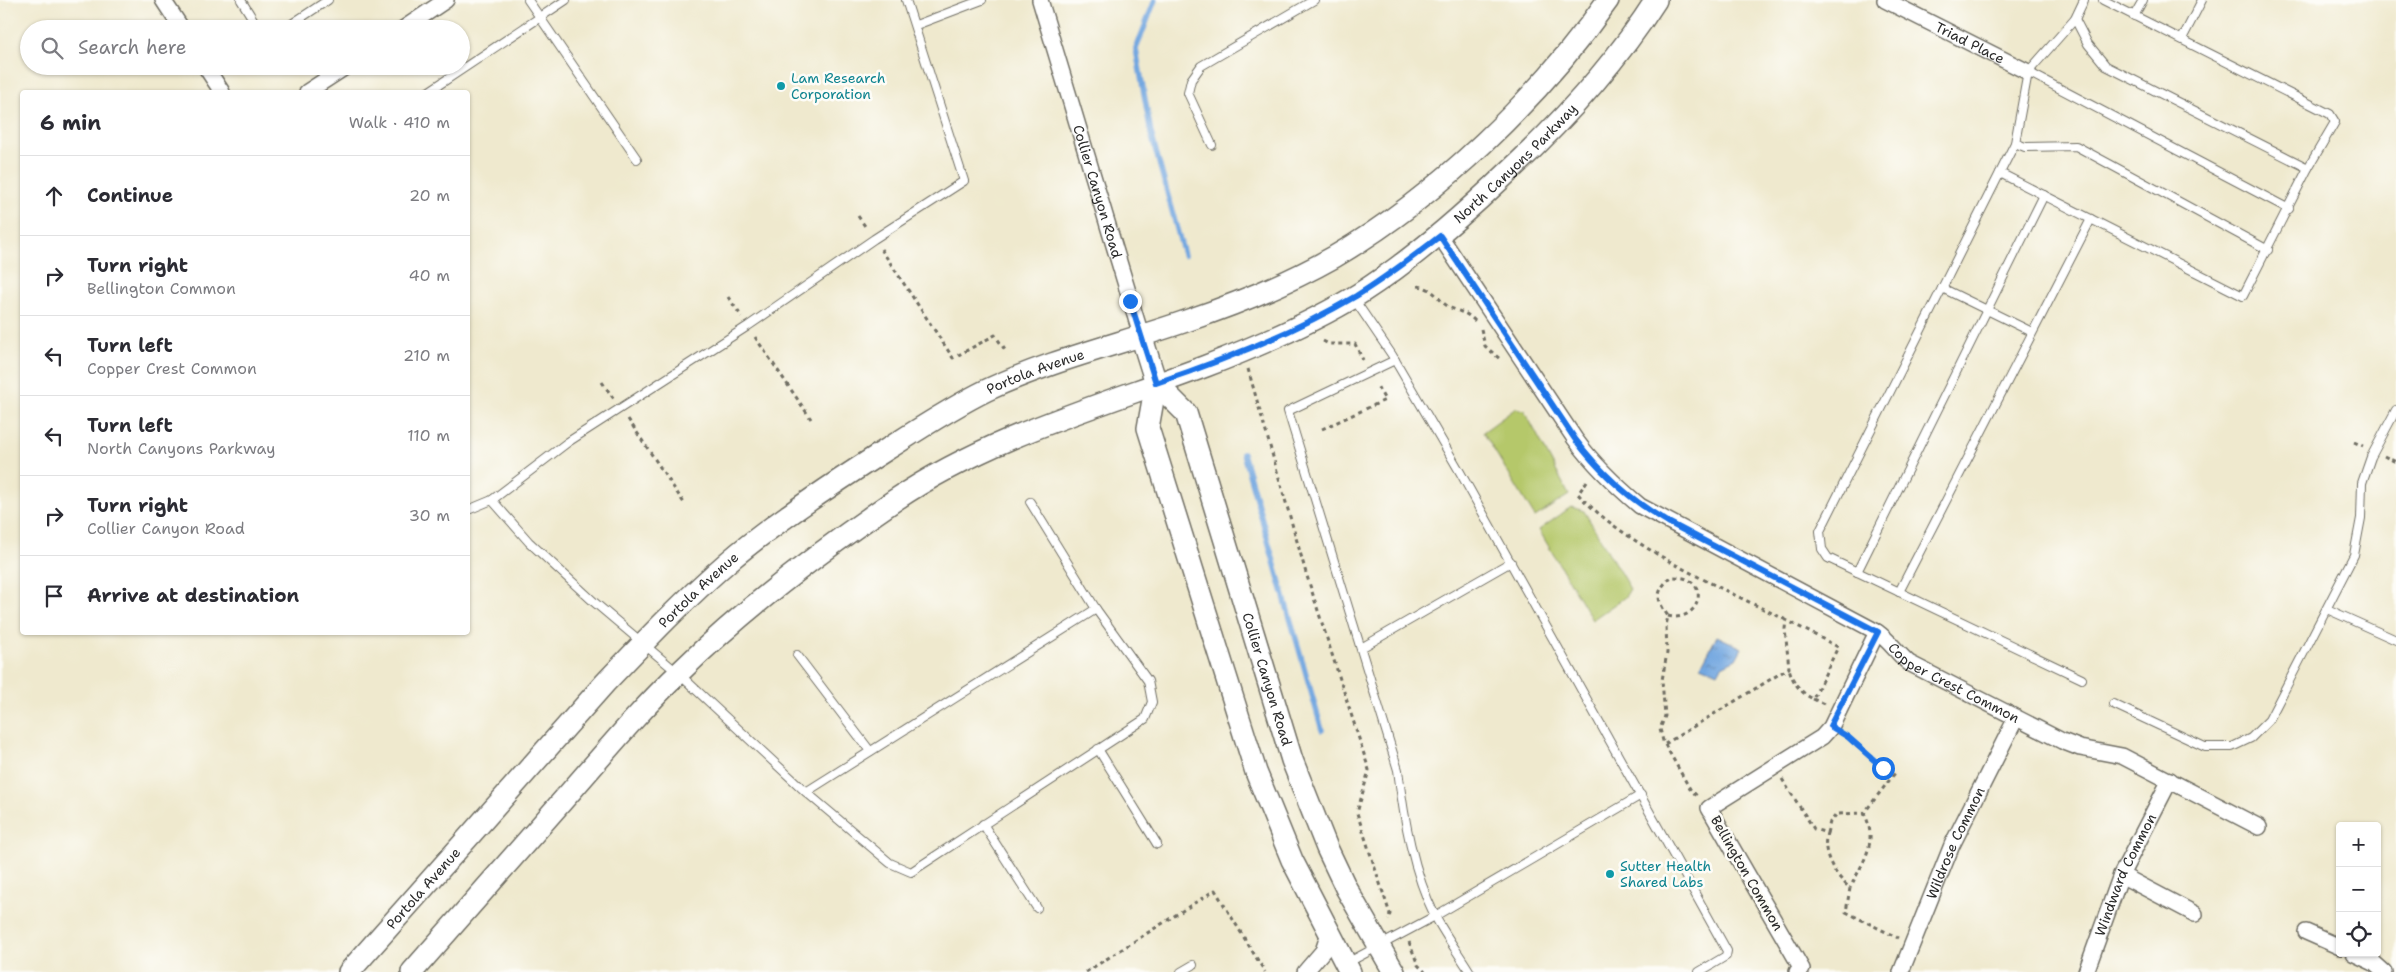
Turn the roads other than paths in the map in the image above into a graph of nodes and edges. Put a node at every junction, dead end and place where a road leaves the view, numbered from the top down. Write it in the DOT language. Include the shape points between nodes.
graph roads {
  1 [pos="163,0"];
  2 [pos="241,0"];
  3 [pos="328,0"];
  4 [pos="446,0"];
  5 [pos="528,0"];
  6 [pos="566,0"];
  7 [pos="906,0"];
  8 [pos="982,0"];
  9 [pos="1040,0"];
  10 [pos="1314,0"];
  11 [pos="1608,0"];
  12 [pos="1656,0"];
  13 [pos="1885,0"];
  14 [pos="2084,0"];
  15 [pos="2103,0"];
  16 [pos="2143,0"];
  17 [pos="2202,0"];
  18 [pos="2134,16"];
  19 [pos="540,18"];
  20 [pos="2075,19"];
  21 [pos="176,20"];
  22 [pos="254,20"];
  23 [pos="298,20"];
  24 [pos="416,20"];
  25 [pos="916,25"];
  26 [pos="2182,39"];
  27 [pos="470,64"];
  28 [pos="2028,72"];
  29 [pos="211,75"];
  30 [pos="333,75"];
  31 [pos="454,75"];
  32 [pos="221,90"];
  33 [pos="310,90"];
  34 [pos="431,90"];
  35 [pos="2015,143"];
  36 [pos="1212,145"];
  37 [pos="637,159"];
  38 [pos="2308,168"];
  39 [pos="2000,173"];
  40 [pos="2044,195"];
  41 [pos="2289,209"];
  42 [pos="2091,219"];
  43 [pos="1440,236"];
  44 [pos="2268,250"];
  45 [pos="1942,288"];
  46 [pos="1353,297"];
  47 [pos="1987,310"];
  48 [pos="2032,332"];
  49 [pos="1141,335"];
  50 [pos="1395,360"];
  51 [pos="1156,383"];
  52 [pos="2396,410"];
  53 [pos="492,500"];
  54 [pos="1030,502"];
  55 [pos="470,509"];
  56 [pos="1511,562"];
  57 [pos="1857,572"];
  58 [pos="1899,592"];
  59 [pos="2326,608"];
  60 [pos="1096,609"];
  61 [pos="1878,632"];
  62 [pos="2396,640"];
  63 [pos="643,643"];
  64 [pos="1361,648"];
  65 [pos="796,656"];
  66 [pos="678,673"];
  67 [pos="2082,679"];
  68 [pos="2113,704"];
  69 [pos="2016,718"];
  70 [pos="1098,749"];
  71 [pos="870,752"];
  72 [pos="2170,780"];
  73 [pos="806,792"];
  74 [pos="1641,795"];
  75 [pos="983,824"];
  76 [pos="2259,827"];
  77 [pos="1157,844"];
  78 [pos="2121,875"];
  79 [pos="1037,908"];
  80 [pos="2195,914"];
  81 [pos="1435,916"];
  82 [pos="2306,932"];
  83 [pos="1329,933"];
  84 [pos="2336,945"];
  85 [pos="1378,946"];
  86 [pos="2361,957"];
  87 [pos="1193,965"];
  88 [pos="1348,968"];
  89 [pos="350,972"];
  90 [pos="412,972"];
  91 [pos="1182,972"];
  92 [pos="1305,972"];
  93 [pos="1394,972"];
  94 [pos="1470,972"];
  95 [pos="1699,972"];
  96 [pos="1797,972"];
  97 [pos="1902,972"];
  98 [pos="2086,972"];
  99 [pos="2384,972"];
  1 -- 21 [label="street"];
  2 -- 22 [label="lane"];
  3 -- 23 [label="lane"];
  4 -- 24 [label="street"];
  5 -- 19 [label="lane"];
  6 -- 19 [label="lane"];
  7 -- 25 [label="lane"];
  8 -- 25 [label="lane"];
  9 -- 49 [label="street, Collier Canyon Road"];
  10 -- 36 [label="lane" via="1201,66 1188,93"];
  11 -- 49 [label="main road" via="1582,38 1524,103 1455,168 1374,231 1296,277 1186,321"];
  12 -- 43 [label="main road, North Canyons Parkway" via="1611,61 1550,133"];
  13 -- 28 [label="street, Triad Place"];
  14 -- 20 [label="lane"];
  15 -- 18 [label="lane"];
  16 -- 18 [label="lane"];
  17 -- 26 [label="lane"];
  18 -- 26 [label="lane"];
  19 -- 27 [label="lane"];
  19 -- 37 [label="lane"];
  20 -- 28 [label="lane"];
  20 -- 38 [label="lane" via="2088,44 2106,66"];
  25 -- 53 [label="lane" via="964,181 568,442"];
  26 -- 38 [label="lane" via="2330,114 2335,122"];
  28 -- 35 [label="lane"];
  28 -- 41 [label="lane"];
  29 -- 32 [label="street"];
  30 -- 33 [label="street"];
  31 -- 34 [label="lane"];
  35 -- 39 [label="lane"];
  35 -- 44 [label="lane" via="2025,147 2076,146"];
  38 -- 41 [label="lane"];
  39 -- 40 [label="lane"];
  39 -- 45 [label="lane"];
  40 -- 42 [label="lane"];
  40 -- 47 [label="lane"];
  41 -- 44 [label="lane"];
  42 -- 44 [label="lane" via="2243,296"];
  42 -- 48 [label="lane"];
  43 -- 46 [label="main road, North Canyons Parkway"];
  43 -- 61 [label="street, Copper Crest Common" via="1575,439 1615,486 1668,522"];
  45 -- 47 [label="lane"];
  45 -- 57 [label="lane" via="1820,531 1822,549 1828,558"];
  46 -- 50 [label="lane"];
  46 -- 51 [label="main road, North Canyons Parkway" via="1242,351"];
  47 -- 48 [label="lane"];
  47 -- 57 [label="lane"];
  48 -- 58 [label="lane"];
  49 -- 51 [label="main road, Collier Canyon Road"];
  49 -- 63 [label="main road, Portola Avenue" via="1036,370 986,391 928,423 830,486 730,560"];
  50 -- 56 [label="lane"];
  50 -- 64 [label="lane" via="1288,411"];
  51 -- 66 [label="main road" via="1028,430 898,498 762,600"];
  51 -- 83 [label="main road, Collier Canyon Road" via="1148,428 1240,725 1274,818"];
  51 -- 85 [label="main road, Collier Canyon Road" via="1186,413 1292,760 1327,848"];
  52 -- 59 [label="lane" via="2371,457 2362,483 2362,518 2354,555"];
  53 -- 55 [label="lane"];
  53 -- 63 [label="lane" via="529,542"];
  54 -- 60 [label="lane"];
  56 -- 64 [label="lane"];
  56 -- 74 [label="lane"];
  57 -- 58 [label="lane"];
  58 -- 67 [label="lane"];
  59 -- 62 [label="lane"];
  59 -- 68 [label="lane" via="2269,720 2251,738 2232,747 2205,747"];
  60 -- 70 [label="lane" via="1148,681 1152,702 1145,719"];
  60 -- 71 [label="lane"];
  61 -- 69 [label="street, Copper Crest Common" via="1909,663"];
  61 -- 96 [label="street, Bellington Common" via="1822,737 1710,808 1802,969"];
  63 -- 66 [label="lane"];
  63 -- 89 [label="main road, Portola Avenue"];
  64 -- 81 [label="lane" via="1398,770 1417,870"];
  65 -- 71 [label="lane"];
  66 -- 73 [label="lane"];
  66 -- 90 [label="main road"];
  69 -- 72 [label="street, Copper Crest Common" via="2080,748 2122,756"];
  69 -- 97 [label="street, Wildrose Common" via="1952,845"];
  70 -- 75 [label="lane"];
  70 -- 77 [label="lane"];
  71 -- 73 [label="lane"];
  72 -- 76 [label="street, Copper Crest Common"];
  72 -- 78 [label="street, Windward Common"];
  73 -- 75 [label="lane" via="890,864 911,872"];
  74 -- 81 [label="lane"];
  74 -- 95 [label="lane" via="1727,951 1726,956"];
  75 -- 79 [label="lane"];
  78 -- 80 [label="street"];
  78 -- 98 [label="street, Windward Common"];
  81 -- 85 [label="lane"];
  81 -- 94 [label="lane"];
  82 -- 84 [label="street"];
  83 -- 88 [label="main road, Collier Canyon Road"];
  83 -- 92 [label="street" via="1323,951"];
  85 -- 88 [label="lane"];
  85 -- 93 [label="main road, Collier Canyon Road"];
  86 -- 99 [label="street"];
  87 -- 91 [label="lane"];
}
